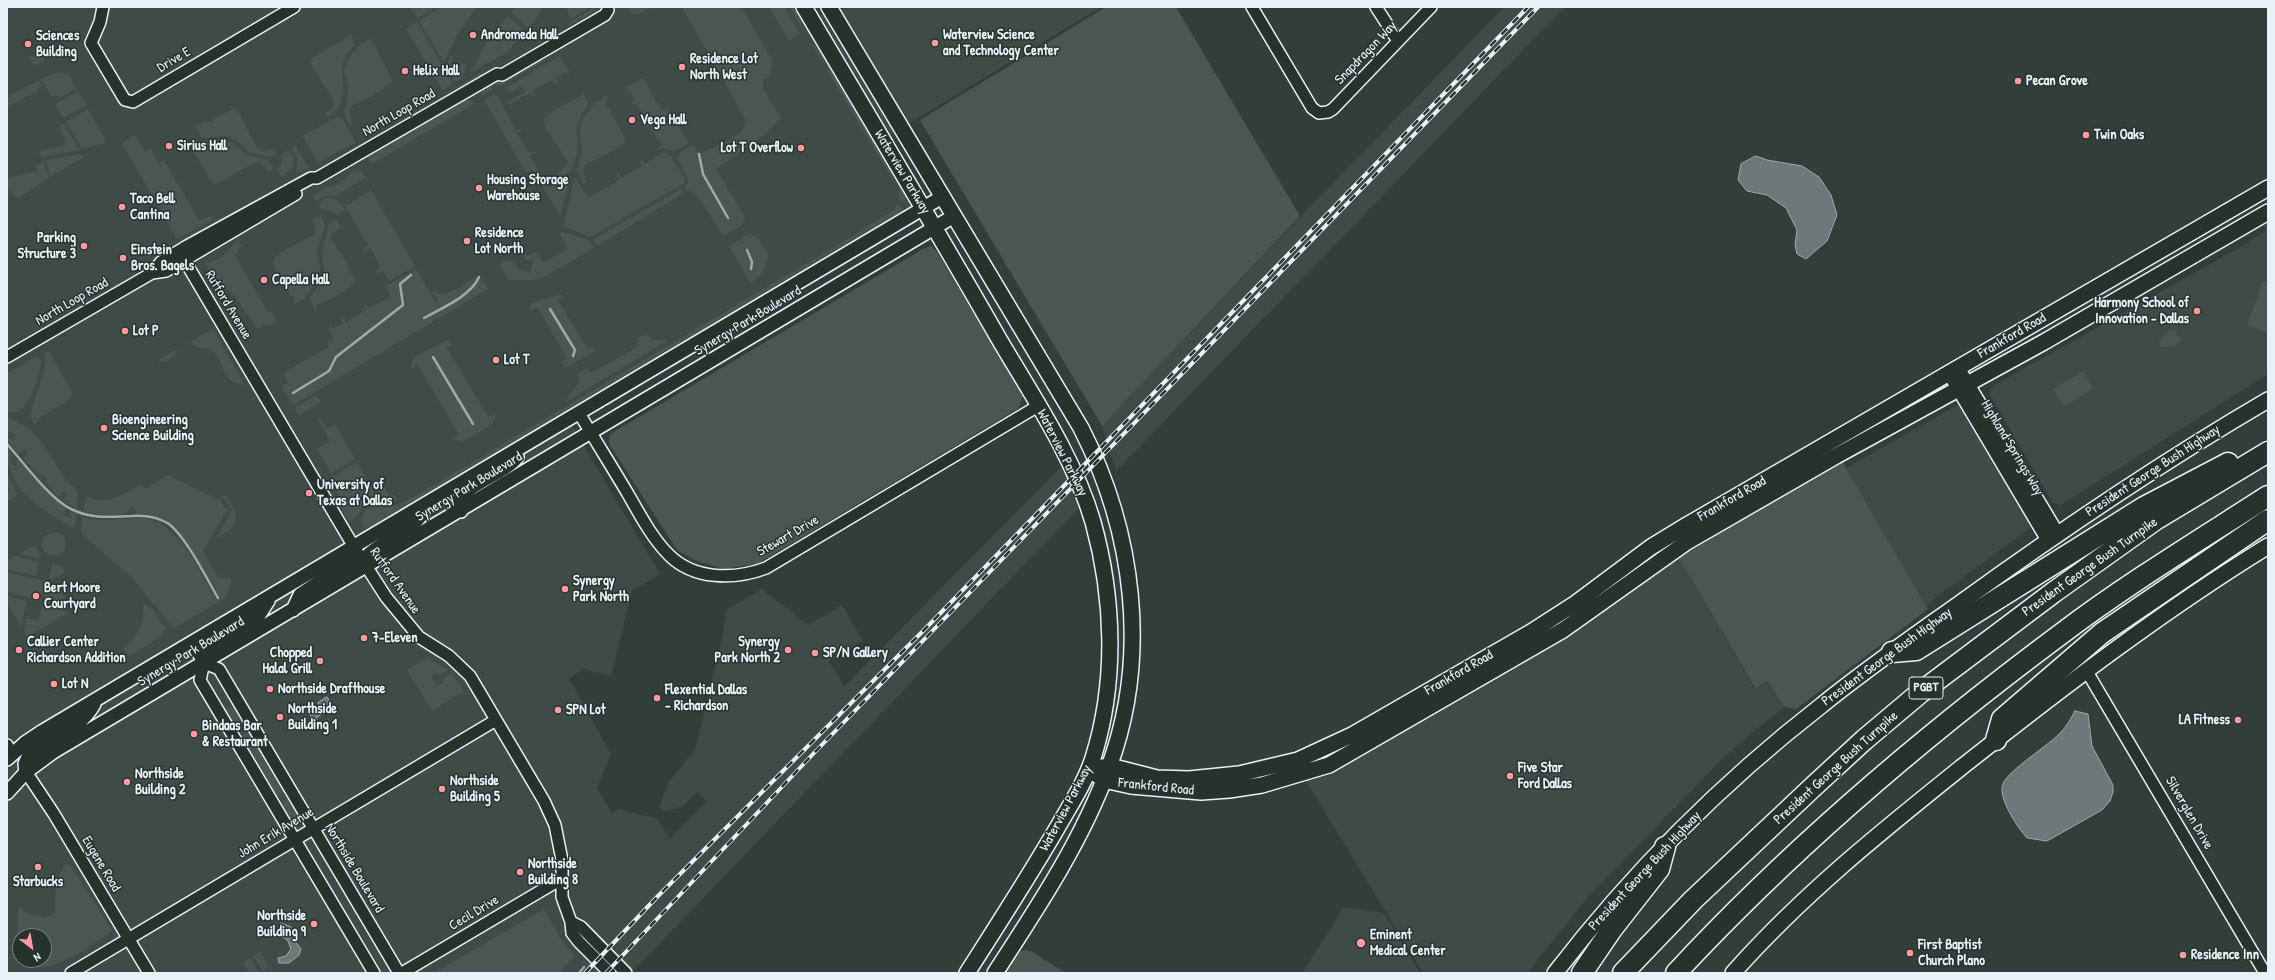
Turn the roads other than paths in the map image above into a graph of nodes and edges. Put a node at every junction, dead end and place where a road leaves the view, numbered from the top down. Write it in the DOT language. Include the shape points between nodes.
graph roads {
  1 [pos="103,7"];
  2 [pos="294,7"];
  3 [pos="804,7"];
  4 [pos="829,7"];
  5 [pos="1252,7"];
  6 [pos="1376,7"];
  7 [pos="1431,7"];
  8 [pos="611,9"];
  9 [pos="1398,41"];
  10 [pos="898,123"];
  11 [pos="879,134"];
  12 [pos="2268,188"];
  13 [pos="942,197"];
  14 [pos="924,208"];
  15 [pos="2234,208"];
  16 [pos="2268,212"];
  17 [pos="954,216"];
  18 [pos="2244,226"];
  19 [pos="935,228"];
  20 [pos="182,255"];
  21 [pos="7,357"];
  22 [pos="1953,370"];
  23 [pos="1962,385"];
  24 [pos="2268,400"];
  25 [pos="1038,406"];
  26 [pos="579,414"];
  27 [pos="591,434"];
  28 [pos="520,448"];
  29 [pos="2268,452"];
  30 [pos="2268,496"];
  31 [pos="429,502"];
  32 [pos="461,511"];
  33 [pos="2268,520"];
  34 [pos="2052,537"];
  35 [pos="2268,546"];
  36 [pos="354,547"];
  37 [pos="366,567"];
  38 [pos="270,597"];
  39 [pos="293,610"];
  40 [pos="1132,616"];
  41 [pos="1109,617"];
  42 [pos="1535,638"];
  43 [pos="192,644"];
  44 [pos="1892,652"];
  45 [pos="204,663"];
  46 [pos="2086,670"];
  47 [pos="95,700"];
  48 [pos="496,720"];
  49 [pos="1996,740"];
  50 [pos="9,753"];
  51 [pos="1110,766"];
  52 [pos="1089,769"];
  53 [pos="26,772"];
  54 [pos="1104,780"];
  55 [pos="7,793"];
  56 [pos="313,829"];
  57 [pos="294,840"];
  58 [pos="1665,846"];
  59 [pos="561,879"];
  60 [pos="571,922"];
  61 [pos="128,938"];
  62 [pos="71,973"];
  63 [pos="149,973"];
  64 [pos="374,973"];
  65 [pos="401,973"];
  66 [pos="610,973"];
  67 [pos="626,973"];
  68 [pos="967,973"];
  69 [pos="995,973"];
  70 [pos="1555,973"];
  71 [pos="1582,973"];
  72 [pos="1623,973"];
  73 [pos="1676,973"];
  74 [pos="1732,973"];
  75 [pos="2265,973"];
  1 -- 2 [label="street, Drive E" via="91,43 122,97 133,102"];
  3 -- 11 [label="main road, Waterview Parkway"];
  4 -- 10 [label="main road, Waterview Parkway"];
  5 -- 9 [label="street, Snapdragon Way" via="1312,108 1319,113 1333,109"];
  6 -- 9 [label="street"];
  7 -- 9 [label="street, Snapdragon Way"];
  8 -- 20 [label="street, North Loop Road" via="602,10 499,69 497,74 317,178 311,178 265,202"];
  10 -- 11 [label="main road"];
  10 -- 13 [label="main road, Waterview Parkway"];
  11 -- 14 [label="main road, Waterview Parkway"];
  12 -- 15 [label="main road, Frankford Road"];
  13 -- 14 [label="street, Synergy Park Boulevard"];
  13 -- 17 [label="main road, Waterview Parkway"];
  14 -- 19 [label="main road, Waterview Parkway"];
  14 -- 26 [label="street, Synergy Park Boulevard"];
  15 -- 18 [label="main road"];
  15 -- 22 [label="main road, Frankford Road"];
  16 -- 18 [label="main road, Frankford Road"];
  17 -- 19 [label="street, Synergy Park Boulevard"];
  17 -- 40 [label="main road, Waterview Parkway" via="1072,412 1094,454 1122,536"];
  18 -- 23 [label="main road, Frankford Road" via="2044,342"];
  19 -- 25 [label="main road, Waterview Parkway"];
  19 -- 27 [label="street, Synergy Park Boulevard"];
  20 -- 21 [label="street, North Loop Road" via="161,262 152,273"];
  20 -- 36 [label="street, Rutford Avenue"];
  22 -- 23 [label="street, Highland Springs Way"];
  22 -- 42 [label="main road, Frankford Road" via="1669,536 1579,601"];
  23 -- 34 [label="street, Highland Springs Way"];
  23 -- 42 [label="main road, Frankford Road" via="1687,542 1590,612"];
  24 -- 34 [label="main road, President George Bush Highway" via="2173,457"];
  25 -- 27 [label="street, Stewart Drive" via="766,568 732,576 696,571 668,555 645,523"];
  25 -- 41 [label="main road, Waterview Parkway" via="1075,474 1086,501 1100,550"];
  26 -- 27 [label="street, Stewart Drive"];
  26 -- 28 [label="street, Synergy Park Boulevard"];
  27 -- 32 [label="street, Synergy Park Boulevard"];
  28 -- 31 [label="street, Synergy Park Boulevard"];
  28 -- 32 [label="street" via="516,459 458,499"];
  29 -- 44 [label="highway" via="2247,453 2187,483 2128,517 1916,650"];
  29 -- 72 [label="highway, President George Bush Turnpike / PGBT" via="2155,520 2048,596 1921,692 1814,786 1693,900"];
  30 -- 73 [label="highway" via="2062,633 1945,725 1852,802 1715,931"];
  31 -- 36 [label="street, Synergy Park Boulevard"];
  31 -- 37 [label="street" via="424,514 413,524 368,555"];
  32 -- 37 [label="street, Synergy Park Boulevard"];
  33 -- 49 [label="highway" via="2102,633 2002,719"];
  34 -- 44 [label="main road, President George Bush Highway"];
  35 -- 46 [label="main road" via="2168,610"];
  36 -- 37 [label="street, Rutford Avenue"];
  36 -- 38 [label="street, Synergy Park Boulevard"];
  36 -- 39 [label="street" via="353,559 300,595"];
  37 -- 39 [label="street, Synergy Park Boulevard"];
  37 -- 48 [label="street, Rutford Avenue" via="409,627 419,637 460,665 470,676"];
  38 -- 43 [label="street, Synergy Park Boulevard"];
  38 -- 45 [label="street" via="259,615 207,649"];
  39 -- 45 [label="street, Synergy Park Boulevard"];
  40 -- 41 [label="main road"];
  40 -- 51 [label="main road, Waterview Parkway" via="1133,649 1130,678"];
  41 -- 52 [label="main road, Waterview Parkway" via="1108,678 1104,716"];
  42 -- 51 [label="main road, Frankford Road" via="1352,735 1298,760 1239,774 1189,779 1156,778"];
  42 -- 54 [label="main road, Frankford Road" via="1344,758 1314,771 1262,785 1201,792 1155,790"];
  43 -- 45 [label="street, Northside Boulevard"];
  43 -- 47 [label="street, Synergy Park Boulevard"];
  44 -- 58 [label="main road, President George Bush Highway" via="1771,746"];
  45 -- 53 [label="street, Synergy Park Boulevard" via="53,752"];
  45 -- 56 [label="street, Northside Boulevard" via="219,669"];
  45 -- 57 [label="street" via="200,680"];
  46 -- 49 [label="main road"];
  46 -- 75 [label="street, Silverglen Drive"];
  47 -- 50 [label="street, Synergy Park Boulevard"];
  47 -- 53 [label="street" via="90,712 75,727 28,757 25,764"];
  48 -- 56 [label="street, John Erik Avenue"];
  48 -- 59 [label="street, Rutford Avenue" via="552,817 561,849"];
  49 -- 74 [label="main road" via="1836,870 1789,913"];
  50 -- 53 [label="street"];
  51 -- 52 [label="main road, Frankford Road"];
  51 -- 54 [label="main road, Waterview Parkway"];
  52 -- 54 [label="main road, Frankford Road"];
  52 -- 68 [label="main road, Waterview Parkway" via="1048,844"];
  53 -- 55 [label="street, Synergy Park Boulevard"];
  53 -- 61 [label="street, Eugene Road"];
  54 -- 69 [label="main road, Waterview Parkway" via="1066,859"];
  56 -- 57 [label="street, John Erik Avenue"];
  56 -- 65 [label="street, Northside Boulevard"];
  57 -- 61 [label="street, John Erik Avenue"];
  57 -- 64 [label="street"];
  58 -- 70 [label="main road, President George Bush Highway" via="1601,916"];
  58 -- 71 [label="highway" via="1659,869 1612,929"];
  59 -- 60 [label="street, Rutford Avenue" via="562,898"];
  59 -- 65 [label="street, Cecil Drive"];
  60 -- 66 [label="street, Rutford Avenue" via="572,932 578,942"];
  60 -- 67 [label="street" via="581,927"];
  61 -- 62 [label="street, John Erik Avenue"];
  61 -- 63 [label="street, Eugene Road"];
}
